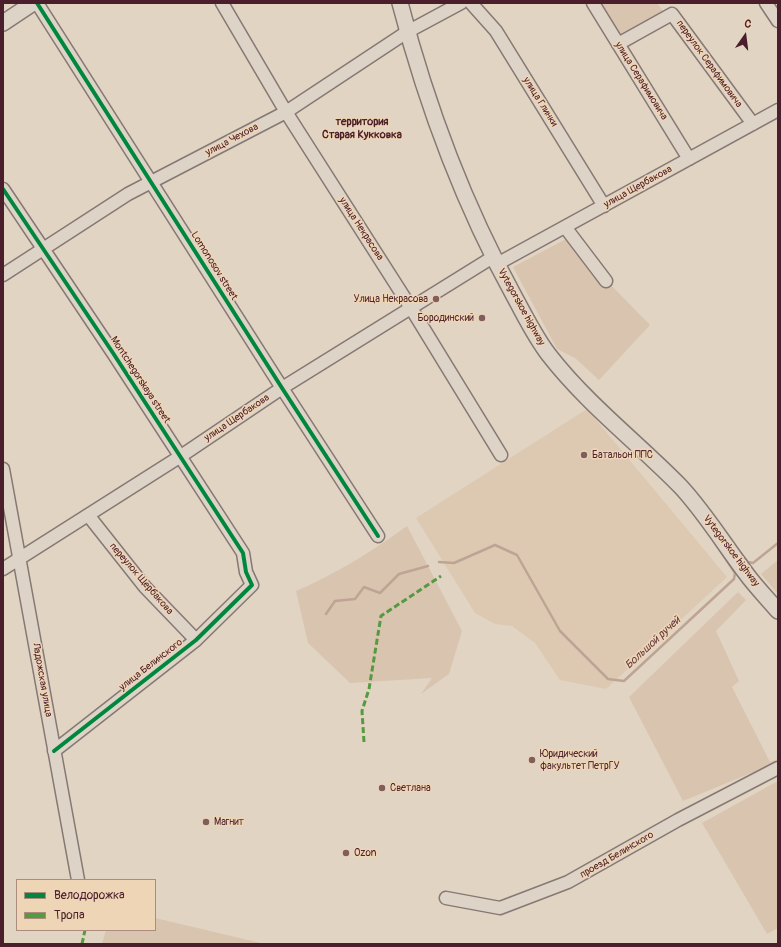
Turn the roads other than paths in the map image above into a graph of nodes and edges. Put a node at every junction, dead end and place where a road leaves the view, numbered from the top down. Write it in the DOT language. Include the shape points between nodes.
graph roads {
  1 [pos="33,3"];
  2 [pos="38,3"];
  3 [pos="222,3"];
  4 [pos="400,3"];
  5 [pos="461,3"];
  6 [pos="471,3"];
  7 [pos="593,3"];
  8 [pos="766,3"];
  9 [pos="778,21"];
  10 [pos="3,23"];
  11 [pos="408,32"];
  12 [pos="618,44"];
  13 [pos="778,110"];
  14 [pos="286,112"];
  15 [pos="753,124"];
  16 [pos="689,159"];
  17 [pos="151,183"];
  18 [pos="3,189"];
  19 [pos="604,206"];
  20 [pos="565,228"];
  21 [pos="42,248"];
  22 [pos="495,261"];
  23 [pos="3,275"];
  24 [pos="606,281"];
  25 [pos="411,308"];
  26 [pos="282,388"];
  27 [pos="501,455"];
  28 [pos="181,456"];
  29 [pos="3,469"];
  30 [pos="88,515"];
  31 [pos="378,536"];
  32 [pos="20,559"];
  33 [pos="3,569"];
  34 [pos="252,585"];
  35 [pos="778,611"];
  36 [pos="196,640"];
  37 [pos="54,750"];
  38 [pos="778,768"];
  39 [pos="78,879"];
  40 [pos="446,898"];
  1 -- 10 [label="main road"];
  2 -- 17 [label="street, Lomonosov street"];
  3 -- 14 [label="street, улица Некрасова"];
  4 -- 11 [label="main road, Vytegorskoe highway"];
  5 -- 11 [label="street, улица Чехова"];
  6 -- 19 [label="street, улица Глинки" via="496,31"];
  7 -- 12 [label="street, улица Серафимовича"];
  8 -- 9 [label="street"];
  11 -- 14 [label="street, улица Чехова"];
  11 -- 22 [label="main road, Vytegorskoe highway" via="441,132"];
  12 -- 15 [label="street, переулок Серафимовича" via="672,14"];
  12 -- 16 [label="street, улица Серафимовича"];
  13 -- 15 [label="street, улица Щербакова"];
  14 -- 17 [label="street, улица Чехова"];
  14 -- 25 [label="street, улица Некрасова"];
  15 -- 16 [label="street, улица Щербакова"];
  16 -- 19 [label="street, улица Щербакова"];
  17 -- 21 [label="street, улица Чехова" via="128,194"];
  17 -- 26 [label="street, Lomonosov street"];
  18 -- 21 [label="street, Montchegorskaya street"];
  19 -- 20 [label="street, улица Щербакова"];
  20 -- 22 [label="street, улица Щербакова"];
  20 -- 24 [label="street"];
  21 -- 23 [label="street, улица Чехова"];
  21 -- 28 [label="street, Montchegorskaya street"];
  22 -- 25 [label="street, улица Щербакова"];
  22 -- 35 [label="main road, Vytegorskoe highway" via="549,356 590,400 686,493 746,574"];
  25 -- 26 [label="street, улица Щербакова"];
  25 -- 27 [label="street, улица Некрасова"];
  26 -- 28 [label="street, улица Щербакова"];
  26 -- 31 [label="street, Lomonosov street"];
  28 -- 30 [label="street, улица Щербакова"];
  28 -- 34 [label="street, Montchegorskaya street" via="243,553 246,572"];
  29 -- 32 [label="street, Ладожская улица"];
  30 -- 32 [label="street, улица Щербакова"];
  30 -- 36 [label="street, переулок Щербакова" via="145,587"];
  32 -- 33 [label="street, улица Щербакова"];
  32 -- 37 [label="street, Ладожская улица"];
  34 -- 36 [label="street, улица Белинского"];
  36 -- 37 [label="street, улица Белинского"];
  37 -- 39 [label="street, Ладожская улица"];
  38 -- 40 [label="street, проезд Белинского" via="678,820 568,882 500,908"];
}
